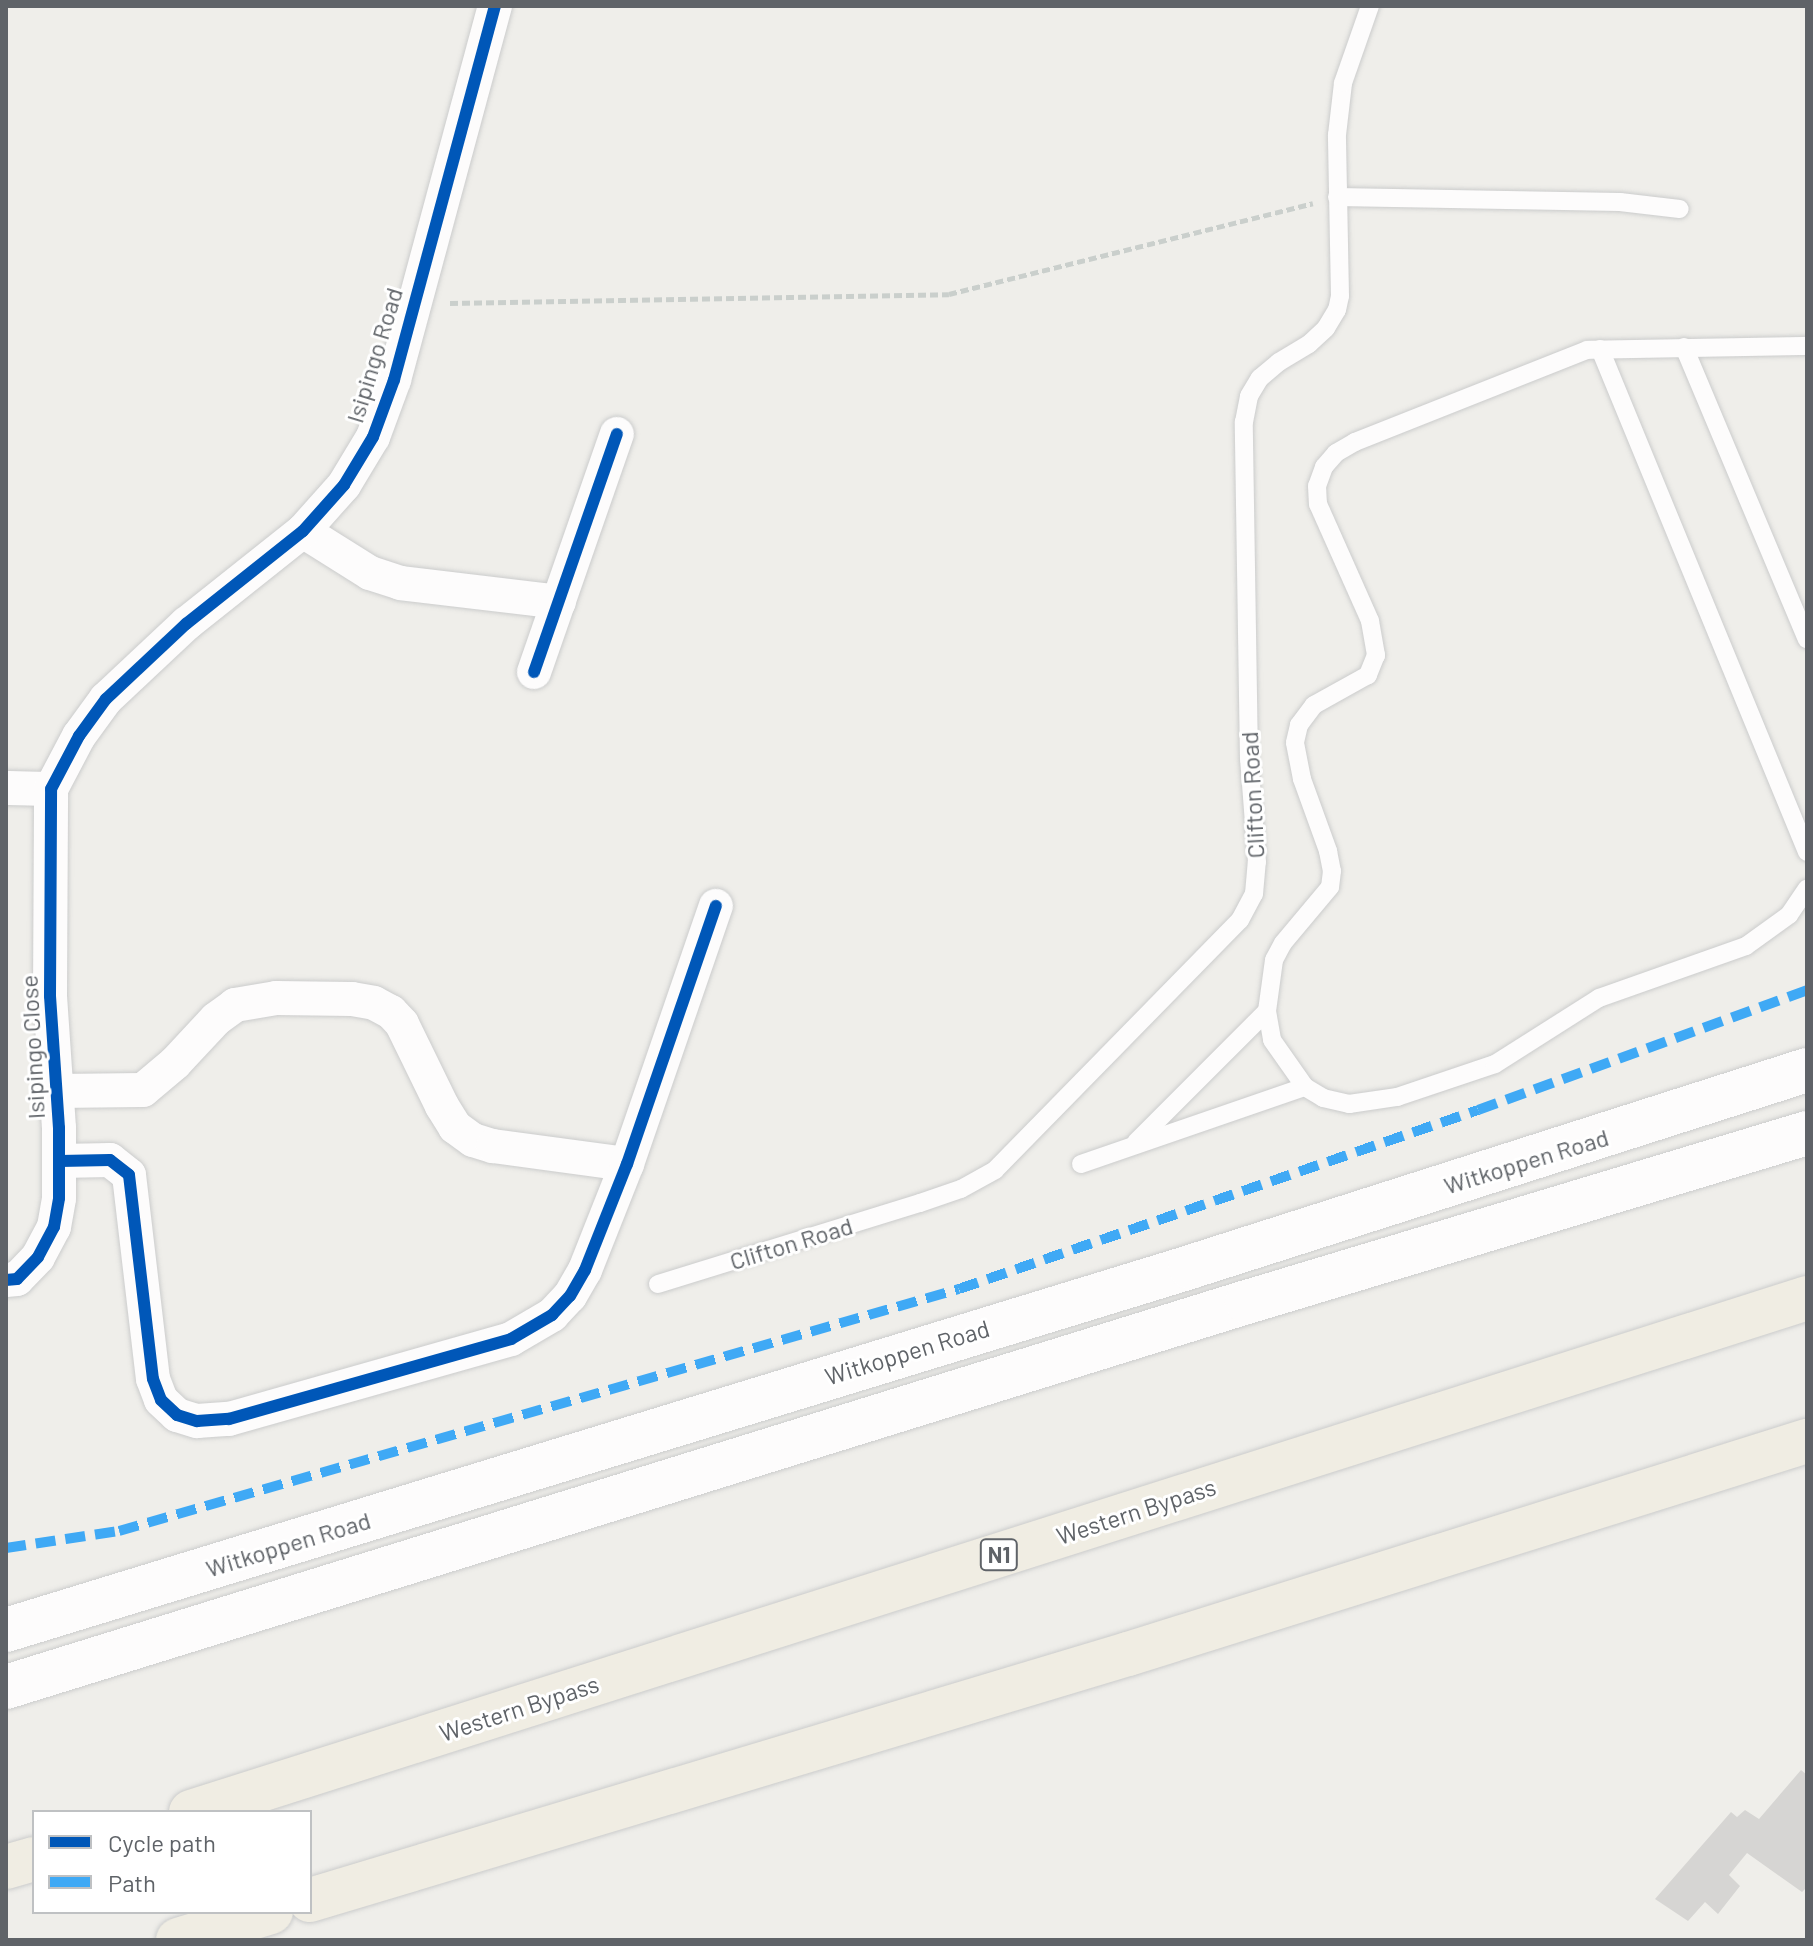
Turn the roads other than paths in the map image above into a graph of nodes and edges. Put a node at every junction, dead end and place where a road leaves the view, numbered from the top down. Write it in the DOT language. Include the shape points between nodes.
graph roads {
  1 [pos="495,6"];
  2 [pos="1370,6"];
  3 [pos="1337,197"];
  4 [pos="1680,209"];
  5 [pos="1807,346"];
  6 [pos="1684,347"];
  7 [pos="1600,349"];
  8 [pos="617,434"];
  9 [pos="303,531"];
  10 [pos="559,602"];
  11 [pos="1807,639"];
  12 [pos="534,672"];
  13 [pos="6,788"];
  14 [pos="51,789"];
  15 [pos="1807,852"];
  16 [pos="1807,888"];
  17 [pos="716,906"];
  18 [pos="1267,1011"];
  19 [pos="1807,1070"];
  20 [pos="1305,1087"];
  21 [pos="57,1091"];
  22 [pos="1807,1133"];
  23 [pos="1131,1147"];
  24 [pos="60,1161"];
  25 [pos="627,1164"];
  26 [pos="1081,1164"];
  27 [pos="6,1280"];
  28 [pos="658,1284"];
  29 [pos="1807,1298"];
  30 [pos="1807,1441"];
  31 [pos="6,1630"];
  32 [pos="6,1687"];
  33 [pos="197,1810"];
  34 [pos="32,1860"];
  35 [pos="6,1867"];
  36 [pos="312,1899"];
  37 [pos="264,1914"];
  38 [pos="178,1940"];
  1 -- 9 [label="street, Isipingo Road" via="394,380 373,437 344,485"];
  2 -- 3 [label="lane, Clifton Road" via="1343,83"];
  3 -- 4 [label="lane" via="1620,202"];
  3 -- 28 [label="lane, Clifton Road" via="1337,310 1309,344 1260,378 1249,396 1244,422 1249,759 1257,862 1254,894 1240,920 995,1170 920,1203"];
  5 -- 6 [label="lane"];
  6 -- 7 [label="lane"];
  6 -- 11 [label="lane"];
  7 -- 15 [label="lane"];
  7 -- 18 [label="lane" via="1559,358 1355,442 1324,467 1318,504 1370,621 1376,655 1368,675 1314,705 1299,725 1295,743 1302,779 1332,871 1330,887 1274,960"];
  8 -- 10 [label="street"];
  9 -- 10 [label="street" via="370,573 400,583"];
  9 -- 14 [label="street, Isipingo Road" via="186,624 106,699"];
  10 -- 12 [label="street"];
  13 -- 14 [label="street"];
  14 -- 21 [label="street, Isipingo Close" via="50,996"];
  16 -- 20 [label="lane" via="1789,915 1746,946 1599,998 1495,1064 1371,1103 1323,1098"];
  17 -- 25 [label="street"];
  18 -- 20 [label="lane" via="1272,1040"];
  18 -- 23 [label="lane"];
  19 -- 31 [label="main road, Witkoppen Road" via="1190,1267"];
  20 -- 23 [label="lane"];
  21 -- 24 [label="street, Isipingo Close"];
  21 -- 25 [label="street" via="143,1090 235,1005 276,998 352,999 391,1012 455,1127 473,1140"];
  22 -- 32 [label="main road"];
  23 -- 26 [label="lane"];
  24 -- 25 [label="street" via="110,1160 129,1175 153,1379 161,1400 177,1415 197,1421 229,1419 532,1329 570,1296 585,1270"];
  24 -- 27 [label="street, Isipingo Close" via="54,1227 38,1257 17,1279"];
  29 -- 33 [label="highway, Western Bypass / N1"];
  30 -- 36 [label="highway" via="1128,1654"];
  34 -- 35 [label="highway"];
  37 -- 38 [label="highway"];
}
